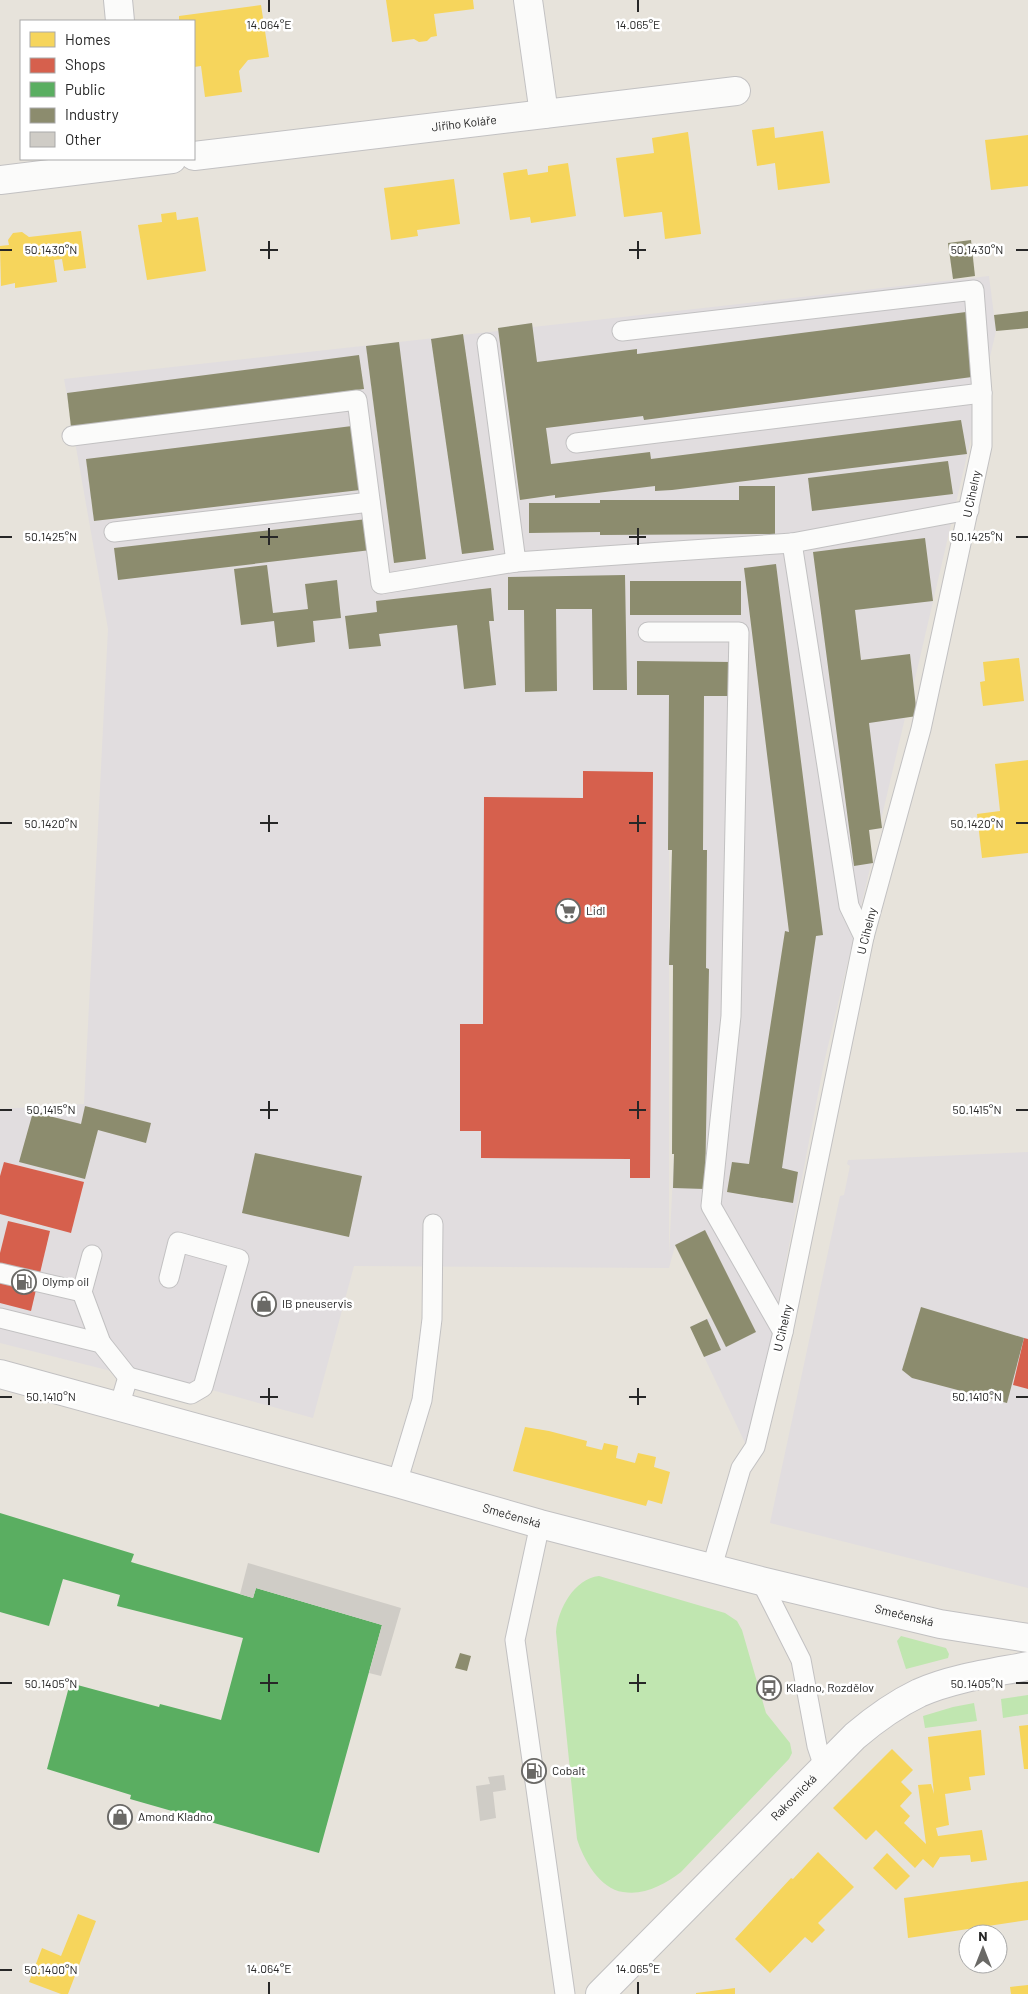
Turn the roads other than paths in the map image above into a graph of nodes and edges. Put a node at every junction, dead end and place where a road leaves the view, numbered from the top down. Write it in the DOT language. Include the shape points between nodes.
graph roads {
  1 [pos="118,0"];
  2 [pos="528,0"];
  3 [pos="120,20"];
  4 [pos="736,91"];
  5 [pos="544,114"];
  6 [pos="195,156"];
  7 [pos="154,160"];
  8 [pos="137,161"];
  9 [pos="0,180"];
  10 [pos="622,331"];
  11 [pos="487,343"];
  12 [pos="982,393"];
  13 [pos="72,436"];
  14 [pos="576,443"];
  15 [pos="370,502"];
  16 [pos="969,510"];
  17 [pos="114,532"];
  18 [pos="792,543"];
  19 [pos="516,562"];
  20 [pos="648,632"];
  21 [pos="864,937"];
  22 [pos="433,1224"];
  23 [pos="92,1255"];
  24 [pos="0,1273"];
  25 [pos="169,1278"];
  26 [pos="82,1292"];
  27 [pos="0,1318"];
  28 [pos="783,1332"];
  29 [pos="101,1343"];
  30 [pos="0,1374"];
  31 [pos="128,1377"];
  32 [pos="119,1407"];
  33 [pos="398,1482"];
  34 [pos="540,1524"];
  35 [pos="712,1567"];
  36 [pos="762,1581"];
  37 [pos="1028,1638"];
  38 [pos="1028,1666"];
  39 [pos="824,1768"];
  40 [pos="565,1994"];
  41 [pos="600,1994"];
  1 -- 3 [label="street"];
  2 -- 5 [label="street"];
  4 -- 5 [label="street, Jiřího Koláře"];
  5 -- 6 [label="street, Jiřího Koláře"];
  7 -- 8 [label="street"];
  8 -- 9 [label="street"];
  10 -- 12 [label="lane, U Cihelny" via="974,290"];
  11 -- 19 [label="lane"];
  12 -- 14 [label="lane"];
  12 -- 16 [label="lane, U Cihelny" via="982,446"];
  13 -- 15 [label="lane" via="357,400"];
  15 -- 17 [label="lane"];
  15 -- 19 [label="lane" via="381,584"];
  16 -- 18 [label="lane"];
  16 -- 21 [label="lane, U Cihelny" via="921,729"];
  18 -- 19 [label="lane"];
  18 -- 21 [label="lane" via="849,906"];
  20 -- 28 [label="lane" via="739,632 731,1016 711,1206"];
  21 -- 28 [label="lane, U Cihelny"];
  22 -- 33 [label="lane" via="432,1319 422,1400"];
  23 -- 26 [label="lane"];
  24 -- 26 [label="lane"];
  25 -- 31 [label="lane" via="178,1242 239,1259 202,1387 191,1394"];
  26 -- 29 [label="lane"];
  27 -- 29 [label="lane"];
  28 -- 35 [label="lane, U Cihelny" via="755,1447 741,1468"];
  29 -- 31 [label="lane"];
  30 -- 32 [label="street, Smečenská"];
  31 -- 32 [label="lane"];
  32 -- 33 [label="street, Smečenská"];
  33 -- 34 [label="street, Smečenská"];
  34 -- 35 [label="street, Smečenská"];
  34 -- 40 [label="lane" via="515,1640"];
  35 -- 36 [label="street, Smečenská"];
  36 -- 37 [label="street, Smečenská" via="940,1624"];
  36 -- 39 [label="lane" via="801,1660"];
  38 -- 39 [label="street, Rakovnická" via="959,1680 918,1694 869,1724"];
  39 -- 41 [label="street, Rakovnická"];
}
